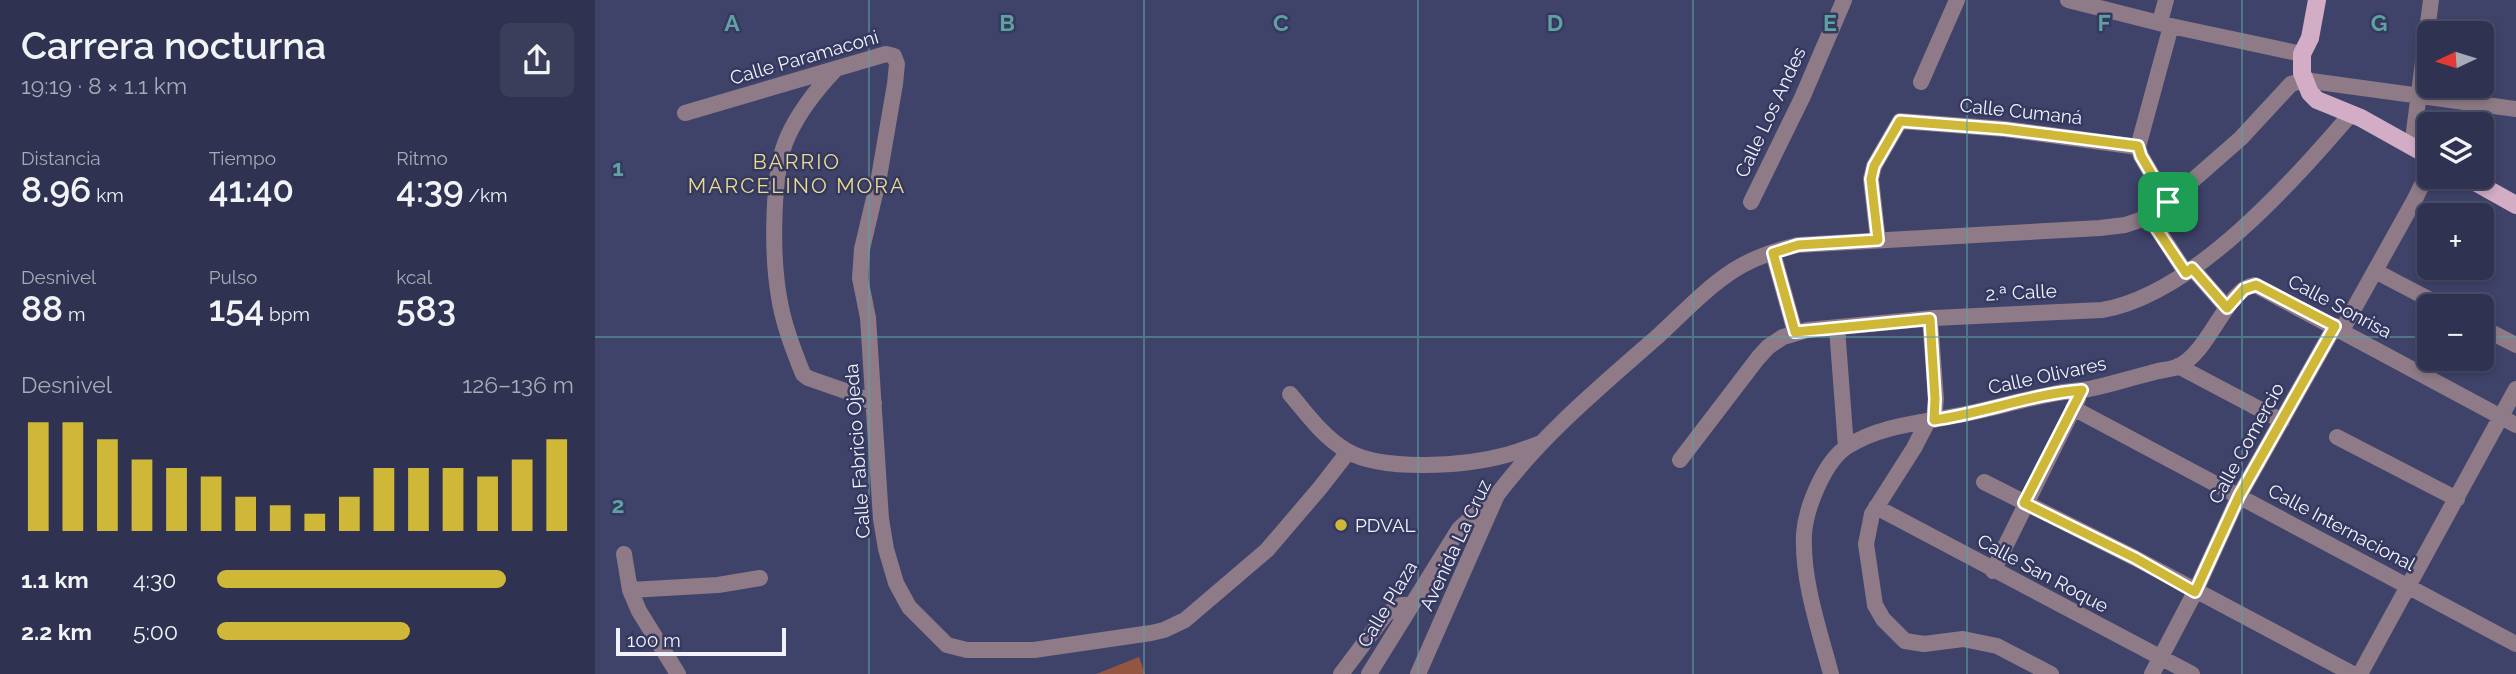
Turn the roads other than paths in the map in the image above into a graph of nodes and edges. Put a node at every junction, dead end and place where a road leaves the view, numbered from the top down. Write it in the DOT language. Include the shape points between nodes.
graph roads {
  1 [pos="1844,0"];
  2 [pos="1957,0"];
  3 [pos="2166,0"];
  4 [pos="2317,0"];
  5 [pos="2329,0"];
  6 [pos="2431,0"];
  7 [pos="2076,1"];
  8 [pos="2428,21"];
  9 [pos="2166,24"];
  10 [pos="2306,46"];
  11 [pos="836,68"];
  12 [pos="2304,80"];
  13 [pos="1921,82"];
  14 [pos="2417,96"];
  15 [pos="2419,98"];
  16 [pos="2434,98"];
  17 [pos="2516,109"];
  18 [pos="685,113"];
  19 [pos="2351,114"];
  20 [pos="2138,146"];
  21 [pos="2412,147"];
  22 [pos="2417,150"];
  23 [pos="2419,189"];
  24 [pos="2487,189"];
  25 [pos="1751,202"];
  26 [pos="2168,202"];
  27 [pos="2516,205"];
  28 [pos="2148,216"];
  29 [pos="1878,240"];
  30 [pos="1773,253"];
  31 [pos="2189,270"];
  32 [pos="2375,271"];
  33 [pos="2256,285"];
  34 [pos="2419,294"];
  35 [pos="866,302"];
  36 [pos="2227,308"];
  37 [pos="1930,319"];
  38 [pos="1837,327"];
  39 [pos="2338,328"];
  40 [pos="1795,332"];
  41 [pos="2494,334"];
  42 [pos="2516,345"];
  43 [pos="2178,366"];
  44 [pos="2516,389"];
  45 [pos="2082,390"];
  46 [pos="1290,394"];
  47 [pos="874,403"];
  48 [pos="2073,408"];
  49 [pos="2500,416"];
  50 [pos="1931,421"];
  51 [pos="2282,421"];
  52 [pos="2516,425"];
  53 [pos="2337,437"];
  54 [pos="1544,442"];
  55 [pos="1846,447"];
  56 [pos="1348,452"];
  57 [pos="1680,460"];
  58 [pos="1985,482"];
  59 [pos="1497,495"];
  60 [pos="2239,496"];
  61 [pos="2457,499"];
  62 [pos="2024,503"];
  63 [pos="1876,507"];
  64 [pos="624,554"];
  65 [pos="1993,571"];
  66 [pos="759,579"];
  67 [pos="2408,586"];
  68 [pos="630,590"];
  69 [pos="2195,592"];
  70 [pos="1412,605"];
  71 [pos="2516,643"];
  72 [pos="2160,658"];
  73 [pos="1421,670"];
  74 [pos="678,674"];
  75 [pos="1341,674"];
  76 [pos="1369,674"];
  77 [pos="1831,674"];
  78 [pos="2052,674"];
  79 [pos="2152,674"];
  80 [pos="2192,674"];
  81 [pos="2353,674"];
  82 [pos="2360,674"];
  1 -- 25 [label="street, Calle Los Andes"];
  2 -- 13 [label="street"];
  3 -- 9 [label="street"];
  4 -- 10 [label="main road"];
  5 -- 10 [label="main road" via="2325,19"];
  6 -- 8 [label="street"];
  7 -- 9 [label="street"];
  9 -- 10 [label="street"];
  9 -- 20 [label="street"];
  10 -- 12 [label="main road"];
  11 -- 18 [label="street, Calle Paramaconi"];
  11 -- 35 [label="street, Calle Paramaconi" via="890,53 897,64 862,249 860,278"];
  11 -- 47 [label="street" via="797,119 782,153 775,223 779,297 803,374"];
  12 -- 14 [label="street"];
  12 -- 19 [label="main road" via="2317,100"];
  12 -- 26 [label="street, Avenida La Cruz" via="2291,84 2241,138"];
  15 -- 21 [label="street"];
  16 -- 17 [label="street"];
  19 -- 21 [label="main road"];
  19 -- 31 [label="street, 2.ª Calle" via="2262,211"];
  20 -- 26 [label="street"];
  20 -- 29 [label="street, Calle Cumaná" via="1900,121 1871,179"];
  21 -- 22 [label="main road"];
  23 -- 32 [label="street, Calle Comercio"];
  24 -- 27 [label="main road"];
  26 -- 28 [label="street, Avenida La Cruz"];
  28 -- 29 [label="street, Avenida La Cruz" via="2100,228"];
  28 -- 31 [label="street"];
  29 -- 30 [label="street, Avenida La Cruz" via="1798,245"];
  30 -- 40 [label="street"];
  30 -- 54 [label="street, Avenida La Cruz" via="1734,270 1713,287"];
  31 -- 36 [label="street"];
  31 -- 37 [label="street, 2.ª Calle" via="2116,308"];
  32 -- 34 [label="street"];
  32 -- 39 [label="street, Calle Comercio"];
  33 -- 36 [label="street, Calle Olivares" via="2244,289"];
  33 -- 39 [label="street, Calle Sonrisa"];
  35 -- 47 [label="street, Calle Fabricio Ojeda"];
  36 -- 43 [label="street, Calle Olivares" via="2204,344"];
  37 -- 38 [label="street, 2.ª Calle"];
  37 -- 50 [label="street" via="1935,399"];
  38 -- 40 [label="street, 2.ª Calle"];
  38 -- 55 [label="street"];
  39 -- 49 [label="street, Calle Sonrisa"];
  39 -- 51 [label="street, Calle Comercio"];
  40 -- 57 [label="street, 2.ª Calle" via="1758,358"];
  41 -- 42 [label="street"];
  43 -- 45 [label="street, Calle Olivares"];
  43 -- 51 [label="street"];
  44 -- 49 [label="street"];
  45 -- 48 [label="street"];
  45 -- 50 [label="street, Calle Olivares"];
  46 -- 56 [label="street" via="1324,435"];
  47 -- 56 [label="street, Calle Fabricio Ojeda" via="881,519 896,583 909,607 947,645 967,650 1034,650 1164,630 1185,620 1267,550"];
  48 -- 60 [label="street, Calle Internacional"];
  48 -- 62 [label="street"];
  49 -- 52 [label="street, Calle Sonrisa"];
  49 -- 61 [label="street"];
  50 -- 55 [label="street, Calle Olivares" via="1876,431"];
  50 -- 63 [label="street"];
  51 -- 60 [label="street, Calle Comercio"];
  53 -- 61 [label="street"];
  54 -- 56 [label="street" via="1505,456 1439,463 1402,464"];
  54 -- 59 [label="street, Avenida La Cruz"];
  55 -- 77 [label="street, Calle Olivares" via="1816,490 1804,534 1809,585"];
  58 -- 62 [label="street"];
  59 -- 70 [label="street, Calle Plaza" via="1459,529"];
  59 -- 73 [label="street, Avenida La Cruz"];
  60 -- 67 [label="street, Calle Internacional"];
  60 -- 69 [label="street, Calle Comercio"];
  61 -- 67 [label="street"];
  62 -- 65 [label="street"];
  62 -- 69 [label="street"];
  63 -- 65 [label="street, Calle San Roque"];
  63 -- 78 [label="street" via="1866,544 1868,567 1875,605 1894,632 1914,644 1963,639 1997,646"];
  64 -- 68 [label="street"];
  65 -- 72 [label="street, Calle San Roque"];
  66 -- 68 [label="street"];
  67 -- 71 [label="street, Calle Internacional"];
  67 -- 82 [label="street"];
  68 -- 74 [label="street"];
  69 -- 72 [label="street, Calle Comercio"];
  69 -- 81 [label="street"];
  70 -- 75 [label="street" via="1401,604 1386,614"];
  70 -- 76 [label="street, Calle Plaza"];
  72 -- 79 [label="street, Calle Comercio"];
  72 -- 80 [label="street, Calle San Roque"];
}
